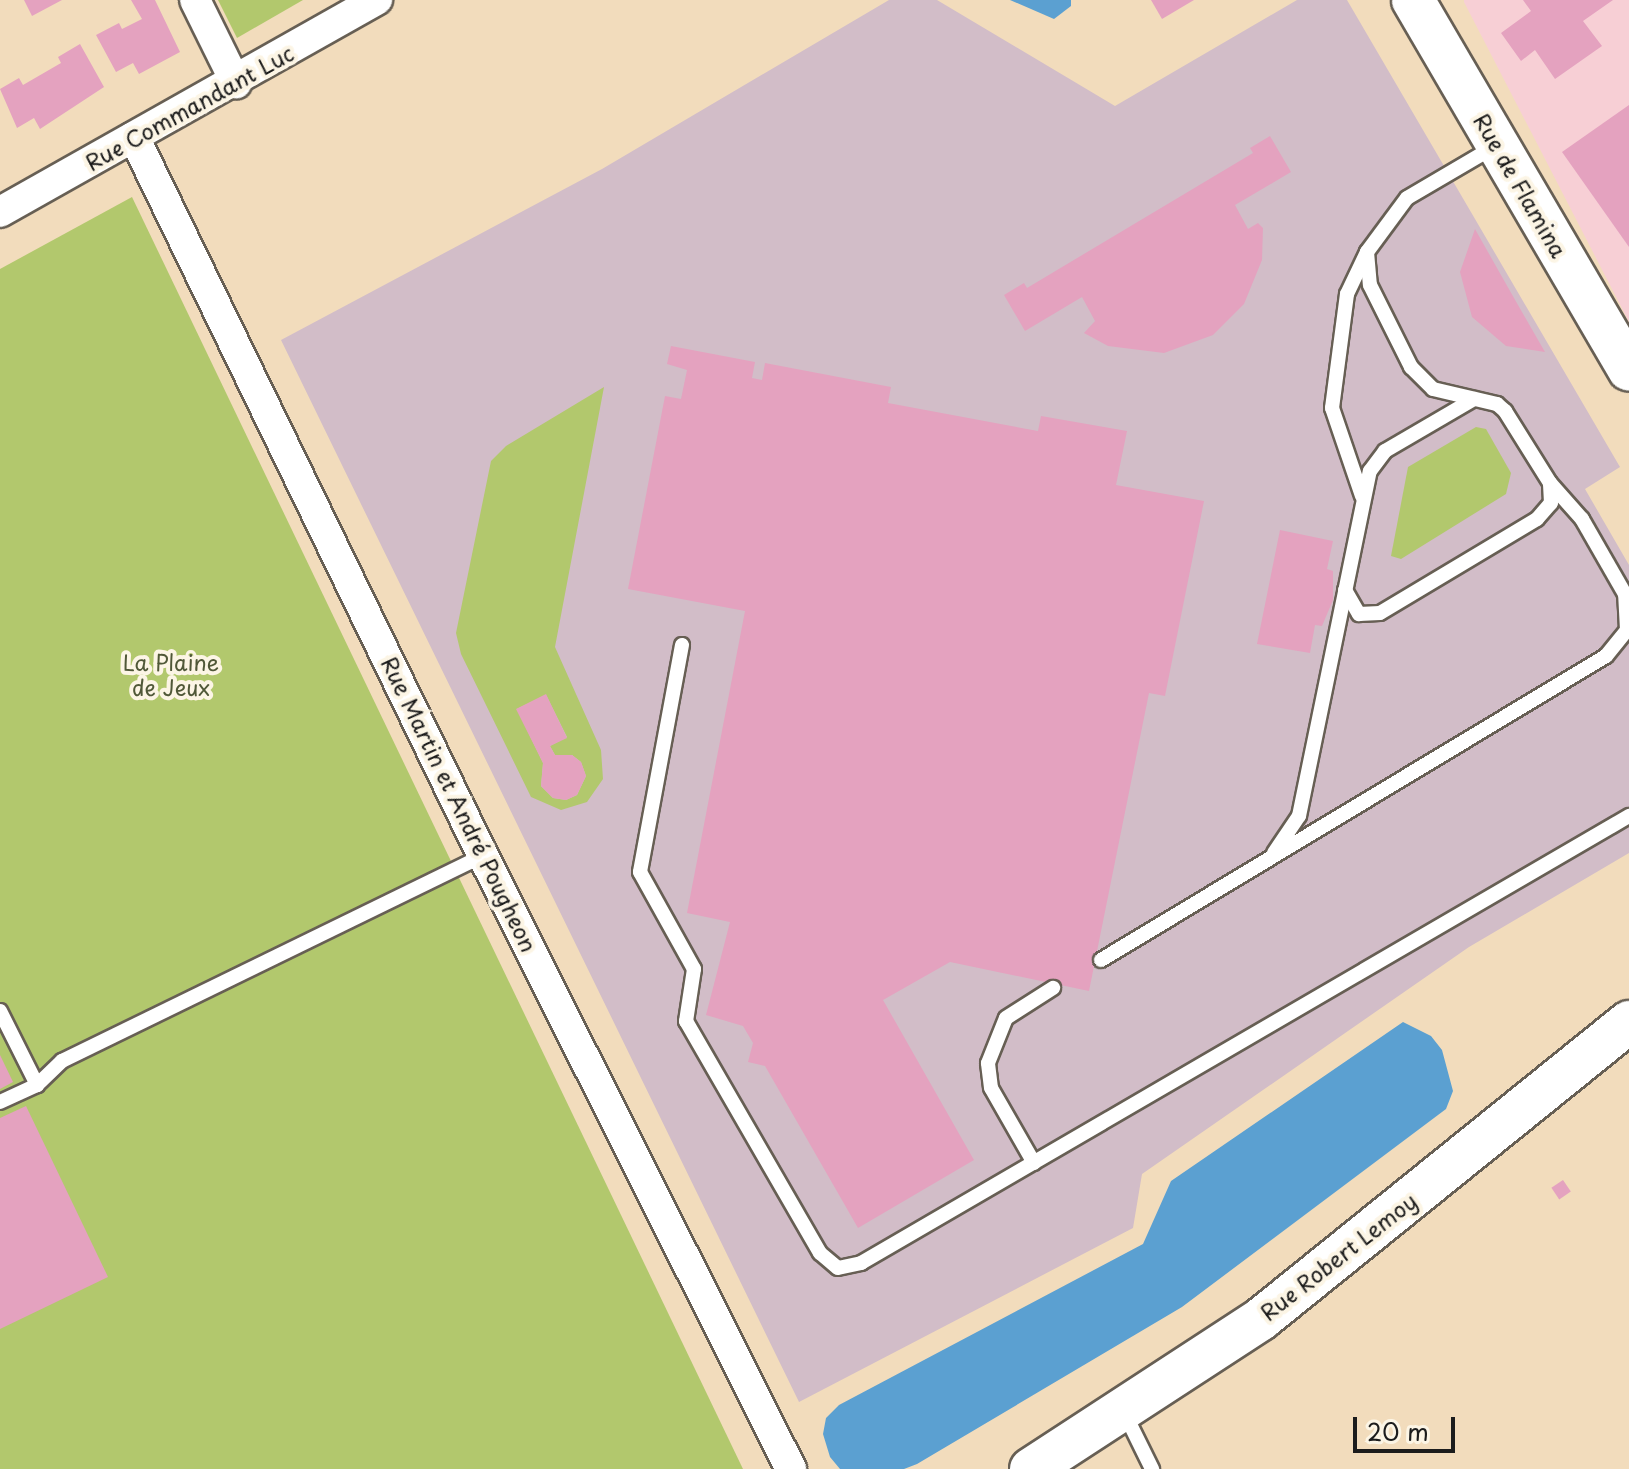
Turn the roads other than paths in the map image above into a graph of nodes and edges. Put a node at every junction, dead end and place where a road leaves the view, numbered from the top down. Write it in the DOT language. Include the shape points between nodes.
graph roads {
  1 [pos="195,0"];
  2 [pos="377,0"];
  3 [pos="1413,0"];
  4 [pos="236,83"];
  5 [pos="134,137"];
  6 [pos="1498,145"];
  7 [pos="0,212"];
  8 [pos="1367,252"];
  9 [pos="1628,366"];
  10 [pos="1474,399"];
  11 [pos="1550,483"];
  12 [pos="1362,498"];
  13 [pos="1344,585"];
  14 [pos="1627,598"];
  15 [pos="682,645"];
  16 [pos="1629,816"];
  17 [pos="483,856"];
  18 [pos="1259,867"];
  19 [pos="1101,960"];
  20 [pos="1053,988"];
  21 [pos="0,1011"];
  22 [pos="1629,1022"];
  23 [pos="37,1085"];
  24 [pos="0,1102"];
  25 [pos="1034,1163"];
  26 [pos="1124,1412"];
  27 [pos="791,1469"];
  28 [pos="1031,1469"];
  29 [pos="1152,1469"];
  1 -- 4 [label="street"];
  2 -- 4 [label="street, Rue Commandant Luc"];
  3 -- 6 [label="main road, Rue de Flamina"];
  4 -- 5 [label="street, Rue Commandant Luc"];
  5 -- 7 [label="street, Rue Commandant Luc"];
  5 -- 17 [label="street, Rue Martin et André Pougheon"];
  6 -- 8 [label="lane" via="1407,198"];
  6 -- 9 [label="main road, Rue de Flamina"];
  8 -- 10 [label="lane" via="1370,285 1411,367 1433,389"];
  8 -- 12 [label="lane" via="1347,294 1331,390"];
  10 -- 11 [label="lane" via="1505,411"];
  10 -- 12 [label="lane" via="1375,460"];
  11 -- 13 [label="lane" via="1551,503 1537,519 1380,613 1359,614 1347,601"];
  11 -- 14 [label="lane" via="1582,519"];
  12 -- 13 [label="lane"];
  13 -- 18 [label="lane" via="1299,816"];
  14 -- 18 [label="lane" via="1627,630 1606,656"];
  15 -- 25 [label="lane" via="640,872 694,969 686,1021 820,1253 838,1268 861,1263"];
  16 -- 25 [label="lane"];
  17 -- 23 [label="lane" via="62,1061"];
  17 -- 27 [label="street, Rue Martin et André Pougheon"];
  18 -- 19 [label="lane"];
  20 -- 25 [label="lane" via="1006,1018 988,1063 991,1088"];
  21 -- 23 [label="lane"];
  22 -- 26 [label="main road, Rue Robert Lemoy" via="1261,1319"];
  23 -- 24 [label="lane"];
  26 -- 28 [label="main road, Rue Robert Lemoy"];
  26 -- 29 [label="lane"];
}
